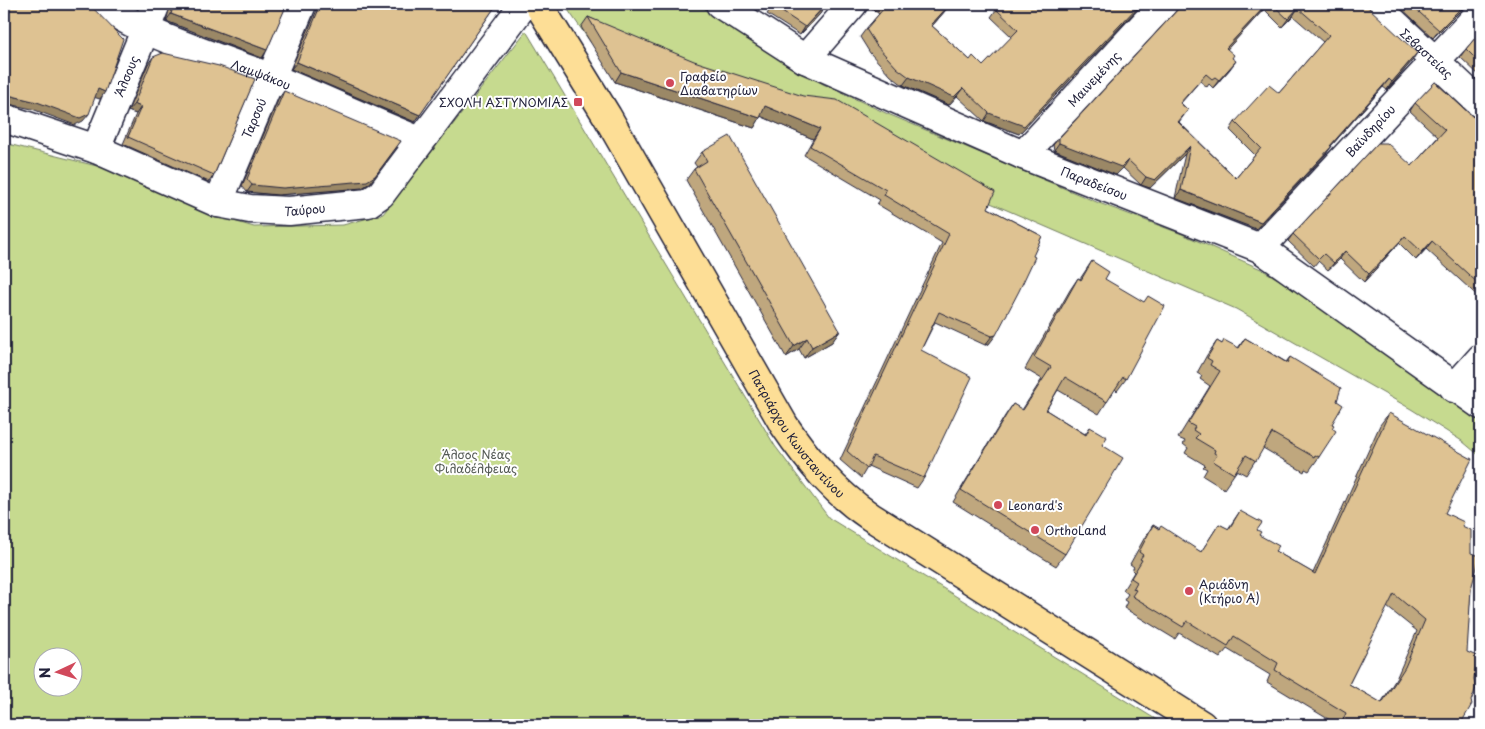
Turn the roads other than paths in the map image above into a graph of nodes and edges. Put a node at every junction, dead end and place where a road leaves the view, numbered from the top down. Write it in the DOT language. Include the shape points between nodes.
graph roads {
  1 [pos="105,4"];
  2 [pos="156,4"];
  3 [pos="302,4"];
  4 [pos="524,4"];
  5 [pos="538,4"];
  6 [pos="720,4"];
  7 [pos="853,4"];
  8 [pos="1163,4"];
  9 [pos="1374,4"];
  10 [pos="1481,12"];
  11 [pos="146,29"];
  12 [pos="805,59"];
  13 [pos="1435,61"];
  14 [pos="272,78"];
  15 [pos="1481,104"];
  16 [pos="4,118"];
  17 [pos="420,141"];
  18 [pos="96,149"];
  19 [pos="1023,155"];
  20 [pos="218,203"];
  21 [pos="1260,248"];
  22 [pos="1481,358"];
  23 [pos="1454,388"];
  24 [pos="1481,405"];
  25 [pos="1202,725"];
  1 -- 11 [label="street, Λαμψάκου" via="111,11"];
  2 -- 11 [label="street, Άλσους"];
  3 -- 14 [label="street, Ταρσού"];
  4 -- 17 [label="street, Ταύρου"];
  5 -- 25 [label="main road, Πατριάρχου Κωνσταντίνου" via="607,116 784,425 816,470 850,503 871,517"];
  6 -- 12 [label="street, Παραδείσου"];
  7 -- 12 [label="street"];
  8 -- 19 [label="street, Μαινεμένης"];
  9 -- 13 [label="street, Σεβαστείας"];
  10 -- 13 [label="street, Βαϊνδηρίου"];
  11 -- 14 [label="street, Λαμψάκου"];
  11 -- 18 [label="street, Άλσους"];
  12 -- 19 [label="street, Παραδείσου"];
  13 -- 15 [label="street, Σεβαστείας"];
  13 -- 21 [label="street, Βαϊνδηρίου"];
  14 -- 17 [label="street, Λαμψάκου"];
  14 -- 20 [label="street, Ταρσού"];
  16 -- 18 [label="street, Ταύρου"];
  17 -- 20 [label="street, Ταύρου" via="381,194 368,203 289,212"];
  18 -- 20 [label="street, Ταύρου"];
  19 -- 21 [label="street, Παραδείσου"];
  21 -- 23 [label="street, Παραδείσου"];
  22 -- 23 [label="street"];
  23 -- 24 [label="street, Παραδείσου"];
}
